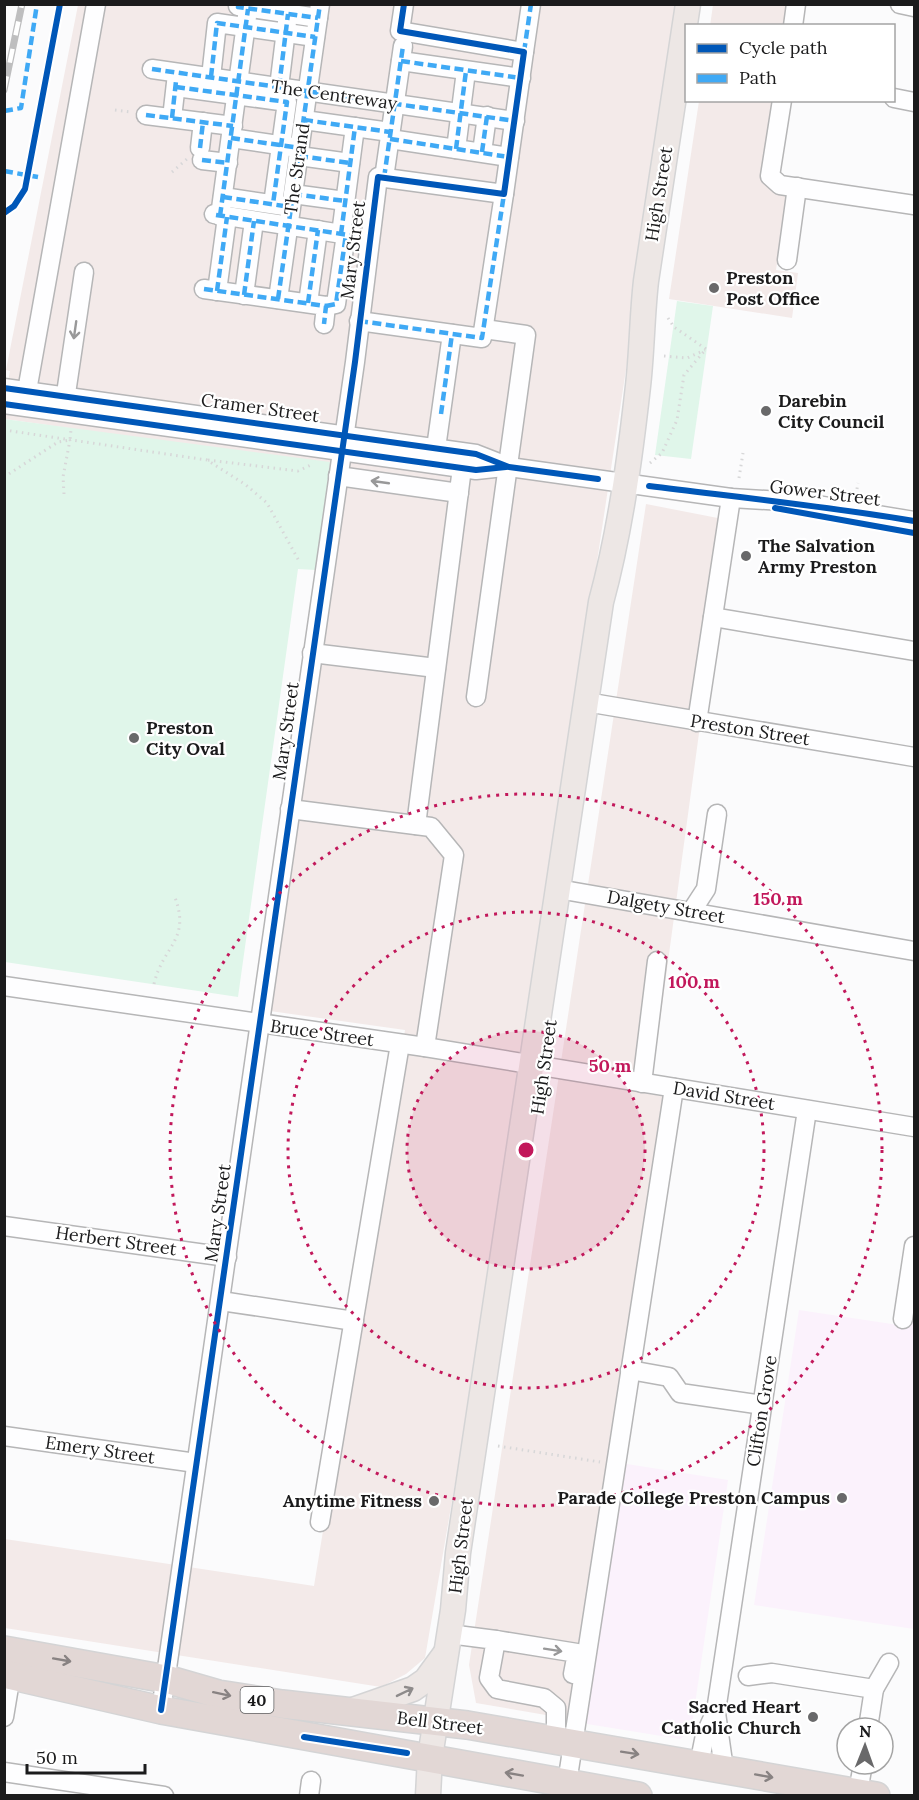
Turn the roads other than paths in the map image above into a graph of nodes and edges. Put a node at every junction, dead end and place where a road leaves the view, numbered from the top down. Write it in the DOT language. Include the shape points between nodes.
graph roads {
  1 [pos="96,4"];
  2 [pos="404,4"];
  3 [pos="531,4"];
  4 [pos="688,4"];
  5 [pos="702,4"];
  6 [pos="796,4"];
  7 [pos="900,4"];
  8 [pos="243,7"];
  9 [pos="915,7"];
  10 [pos="319,11"];
  11 [pos="288,14"];
  12 [pos="686,24"];
  13 [pos="699,24"];
  14 [pos="793,24"];
  15 [pos="245,27"];
  16 [pos="286,32"];
  17 [pos="315,37"];
  18 [pos="685,41"];
  19 [pos="525,52"];
  20 [pos="683,65"];
  21 [pos="152,69"];
  22 [pos="466,71"];
  23 [pos="211,77"];
  24 [pos="521,78"];
  25 [pos="177,80"];
  26 [pos="238,88"];
  27 [pos="283,95"];
  28 [pos="895,98"];
  29 [pos="688,102"];
  30 [pos="782,102"];
  31 [pos="915,102"];
  32 [pos="394,103"];
  33 [pos="306,105"];
  34 [pos="461,113"];
  35 [pos="146,115"];
  36 [pos="487,116"];
  37 [pos="172,118"];
  38 [pos="515,121"];
  39 [pos="203,122"];
  40 [pos="355,127"];
  41 [pos="232,132"];
  42 [pos="390,135"];
  43 [pos="281,145"];
  44 [pos="456,148"];
  45 [pos="299,152"];
  46 [pos="482,152"];
  47 [pos="509,157"];
  48 [pos="228,163"];
  49 [pos="350,163"];
  50 [pos="384,178"];
  51 [pos="797,188"];
  52 [pos="504,194"];
  53 [pos="223,197"];
  54 [pos="292,201"];
  55 [pos="345,201"];
  56 [pos="273,204"];
  57 [pos="915,205"];
  58 [pos="221,216"];
  59 [pos="254,221"];
  60 [pos="289,226"];
  61 [pos="318,230"];
  62 [pos="347,235"];
  63 [pos="787,260"];
  64 [pos="84,272"];
  65 [pos="244,295"];
  66 [pos="278,300"];
  67 [pos="320,311"];
  68 [pos="359,321"];
  69 [pos="484,329"];
  70 [pos="452,334"];
  71 [pos="638,385"];
  72 [pos="4,388"];
  73 [pos="25,399"];
  74 [pos="4,404"];
  75 [pos="67,411"];
  76 [pos="342,443"];
  77 [pos="436,448"];
  78 [pos="414,462"];
  79 [pos="509,466"];
  80 [pos="462,468"];
  81 [pos="338,476"];
  82 [pos="624,482"];
  83 [pos="411,486"];
  84 [pos="459,493"];
  85 [pos="731,498"];
  86 [pos="915,521"];
  87 [pos="915,533"];
  88 [pos="713,617"];
  89 [pos="915,651"];
  90 [pos="312,653"];
  91 [pos="436,668"];
  92 [pos="476,697"];
  93 [pos="592,703"];
  94 [pos="697,722"];
  95 [pos="915,757"];
  96 [pos="290,808"];
  97 [pos="717,814"];
  98 [pos="416,825"];
  99 [pos="564,890"];
  100 [pos="692,912"];
  101 [pos="915,951"];
  102 [pos="657,961"];
  103 [pos="4,986"];
  104 [pos="260,1023"];
  105 [pos="400,1044"];
  106 [pos="425,1047"];
  107 [pos="538,1066"];
  108 [pos="642,1083"];
  109 [pos="674,1088"];
  110 [pos="807,1110"];
  111 [pos="915,1127"];
  112 [pos="4,1226"];
  113 [pos="915,1246"];
  114 [pos="227,1257"];
  115 [pos="220,1301"];
  116 [pos="903,1319"];
  117 [pos="354,1321"];
  118 [pos="630,1370"];
  119 [pos="763,1405"];
  120 [pos="4,1436"];
  121 [pos="196,1463"];
  122 [pos="320,1522"];
  123 [pos="449,1632"];
  124 [pos="496,1640"];
  125 [pos="889,1663"];
  126 [pos="7,1666"];
  127 [pos="748,1676"];
  128 [pos="166,1679"];
  129 [pos="874,1689"];
  130 [pos="556,1708"];
  131 [pos="161,1710"];
  132 [pos="350,1711"];
  133 [pos="716,1711"];
  134 [pos="870,1716"];
  135 [pos="4,1717"];
  136 [pos="436,1721"];
  137 [pos="564,1742"];
  138 [pos="430,1757"];
  139 [pos="711,1767"];
  140 [pos="4,1772"];
  141 [pos="865,1776"];
  142 [pos="567,1783"];
  143 [pos="867,1794"];
  144 [pos="164,1796"];
  145 [pos="428,1796"];
  146 [pos="638,1796"];
  1 -- 73 [label="street"];
  2 -- 19 [label="street" via="400,31"];
  3 -- 19 [label="street"];
  4 -- 12 [label="main road, High Street"];
  5 -- 13 [label="main road"];
  6 -- 14 [label="street"];
  7 -- 9 [label="street"];
  8 -- 11 [label="street"];
  8 -- 15 [label="street"];
  10 -- 11 [label="street"];
  10 -- 17 [label="street, The Strand"];
  11 -- 16 [label="street"];
  15 -- 16 [label="street"];
  15 -- 23 [label="street" via="218,23"];
  15 -- 26 [label="street"];
  16 -- 17 [label="street"];
  16 -- 27 [label="street"];
  17 -- 33 [label="street, The Strand"];
  18 -- 20 [label="main road, High Street"];
  19 -- 24 [label="street"];
  20 -- 71 [label="main road, High Street" via="645,292"];
  21 -- 25 [label="street, The Centreway"];
  22 -- 24 [label="street"];
  22 -- 32 [label="street, Mary Street" via="402,54"];
  22 -- 34 [label="street"];
  23 -- 25 [label="street, The Centreway"];
  23 -- 26 [label="street, The Centreway"];
  24 -- 38 [label="street"];
  25 -- 26 [label="street"];
  25 -- 37 [label="street"];
  26 -- 27 [label="street, The Centreway"];
  26 -- 41 [label="street"];
  27 -- 33 [label="street, The Centreway"];
  27 -- 43 [label="street"];
  28 -- 31 [label="street"];
  29 -- 71 [label="main road, High Street" via="655,324"];
  30 -- 51 [label="street" via="770,176 780,185"];
  32 -- 33 [label="street, The Centreway"];
  32 -- 34 [label="street, The Centreway"];
  32 -- 42 [label="street, Mary Street"];
  33 -- 40 [label="street"];
  33 -- 45 [label="street, The Strand"];
  34 -- 36 [label="street, The Centreway"];
  34 -- 44 [label="street"];
  35 -- 37 [label="street"];
  36 -- 38 [label="street, The Centreway"];
  36 -- 46 [label="street"];
  37 -- 39 [label="street"];
  38 -- 47 [label="street"];
  39 -- 41 [label="street"];
  39 -- 48 [label="street" via="201,154"];
  40 -- 42 [label="street"];
  40 -- 49 [label="street"];
  41 -- 43 [label="street"];
  41 -- 48 [label="street"];
  42 -- 44 [label="street"];
  42 -- 50 [label="street, Mary Street"];
  43 -- 45 [label="street"];
  43 -- 56 [label="street"];
  44 -- 46 [label="street"];
  45 -- 49 [label="street"];
  45 -- 54 [label="street, The Strand"];
  46 -- 47 [label="street"];
  47 -- 52 [label="street"];
  48 -- 53 [label="street"];
  49 -- 55 [label="street"];
  50 -- 52 [label="street"];
  50 -- 68 [label="street, Mary Street" via="378,177"];
  51 -- 57 [label="street"];
  51 -- 63 [label="street"];
  52 -- 69 [label="street"];
  53 -- 56 [label="street"];
  53 -- 58 [label="street"];
  54 -- 55 [label="street"];
  54 -- 56 [label="street"];
  54 -- 60 [label="street, The Strand"];
  55 -- 62 [label="street"];
  58 -- 59 [label="street"];
  58 -- 65 [label="street" via="211,290"];
  59 -- 60 [label="street"];
  59 -- 65 [label="street"];
  60 -- 61 [label="street"];
  60 -- 66 [label="street, The Strand"];
  61 -- 62 [label="street"];
  61 -- 67 [label="street"];
  62 -- 67 [label="street" via="336,304"];
  64 -- 75 [label="street, one-way"];
  65 -- 66 [label="street"];
  66 -- 67 [label="street"];
  68 -- 70 [label="street"];
  68 -- 76 [label="street, Mary Street"];
  69 -- 70 [label="street" via="482,338"];
  69 -- 79 [label="street" via="526,336"];
  70 -- 77 [label="street"];
  71 -- 82 [label="main road, High Street"];
  72 -- 73 [label="street, Cramer Street"];
  73 -- 74 [label="street, Cramer Street"];
  73 -- 75 [label="street, Cramer Street"];
  75 -- 76 [label="street, Cramer Street"];
  76 -- 77 [label="street, Cramer Street"];
  76 -- 78 [label="street, Cramer Street"];
  76 -- 81 [label="street, Mary Street"];
  77 -- 79 [label="street, Cramer Street" via="476,454"];
  78 -- 80 [label="street, Cramer Street"];
  78 -- 83 [label="street"];
  79 -- 80 [label="street, Cramer Street"];
  79 -- 82 [label="street, Cramer Street"];
  79 -- 92 [label="street"];
  80 -- 84 [label="street"];
  83 -- 81 [label="street, one-way"];
  81 -- 90 [label="street, Mary Street"];
  82 -- 85 [label="street, Gower Street"];
  82 -- 93 [label="main road, High Street" via="613,557 601,602"];
  83 -- 84 [label="street"];
  84 -- 91 [label="street"];
  85 -- 86 [label="street, Gower Street" via="799,502"];
  85 -- 87 [label="street, Gower Street"];
  85 -- 88 [label="street"];
  88 -- 89 [label="street"];
  88 -- 94 [label="street"];
  90 -- 91 [label="street"];
  90 -- 96 [label="street, Mary Street"];
  91 -- 98 [label="street"];
  93 -- 94 [label="street, Preston Street"];
  93 -- 99 [label="main road, High Street"];
  94 -- 95 [label="street, Preston Street"];
  96 -- 98 [label="street"];
  96 -- 104 [label="street, Mary Street"];
  97 -- 100 [label="street" via="706,889"];
  98 -- 106 [label="street" via="431,826 454,855"];
  99 -- 100 [label="street, Dalgety Street"];
  99 -- 107 [label="main road, High Street"];
  100 -- 101 [label="street, Dalgety Street"];
  102 -- 108 [label="street"];
  103 -- 104 [label="street, Bruce Street"];
  104 -- 105 [label="street, Bruce Street"];
  104 -- 114 [label="street, Mary Street"];
  105 -- 106 [label="street, Bruce Street"];
  105 -- 117 [label="street"];
  106 -- 107 [label="street, Bruce Street"];
  107 -- 108 [label="street, David Street"];
  107 -- 123 [label="main road, High Street" via="458,1553"];
  108 -- 109 [label="street, David Street"];
  109 -- 110 [label="street, David Street"];
  109 -- 118 [label="street"];
  110 -- 111 [label="street, David Street"];
  110 -- 119 [label="street, Clifton Grove"];
  112 -- 114 [label="street, Herbert Street"];
  113 -- 116 [label="street"];
  114 -- 115 [label="street, Mary Street"];
  115 -- 117 [label="street"];
  115 -- 121 [label="street, Mary Street"];
  117 -- 122 [label="street"];
  118 -- 119 [label="street" via="669,1377 680,1392"];
  118 -- 137 [label="street"];
  119 -- 133 [label="street, Clifton Grove"];
  120 -- 121 [label="street, Emery Street"];
  121 -- 128 [label="street, Mary Street"];
  123 -- 124 [label="street"];
  132 -- 123 [label="main road, one-way" via="412,1689 426,1680"];
  123 -- 136 [label="main road, High Street"];
  124 -- 130 [label="street" via="489,1678 497,1689 543,1698"];
  124 -- 130 [label="street, one-way" via="577,1653 569,1701"];
  125 -- 129 [label="street"];
  126 -- 128 [label="highway, Bell Street / 40, one-way"];
  126 -- 131 [label="highway, Bell Street / 40"];
  126 -- 135 [label="street"];
  127 -- 129 [label="street" via="772,1673"];
  128 -- 131 [label="street, Mary Street"];
  128 -- 132 [label="highway, Bell Street / 40, one-way" via="218,1694"];
  129 -- 134 [label="street"];
  130 -- 137 [label="street"];
  131 -- 138 [label="highway, Bell Street / 40"];
  132 -- 136 [label="highway, Bell Street / 40"];
  133 -- 139 [label="street, Clifton Grove"];
  133 -- 139 [label="street, Clifton Grove" via="705,1735"];
  136 -- 137 [label="highway, Bell Street / 40"];
  136 -- 138 [label="main road, High Street"];
  137 -- 139 [label="highway, Bell Street / 40, one-way"];
  137 -- 142 [label="street"];
  142 -- 138 [label="highway, Bell Street / 40, one-way"];
  138 -- 145 [label="main road, High Street"];
  139 -- 143 [label="highway, Bell Street / 40, one-way"];
  140 -- 144 [label="street"];
  141 -- 143 [label="street"];
  142 -- 146 [label="highway, Bell Street / 40"];
}
